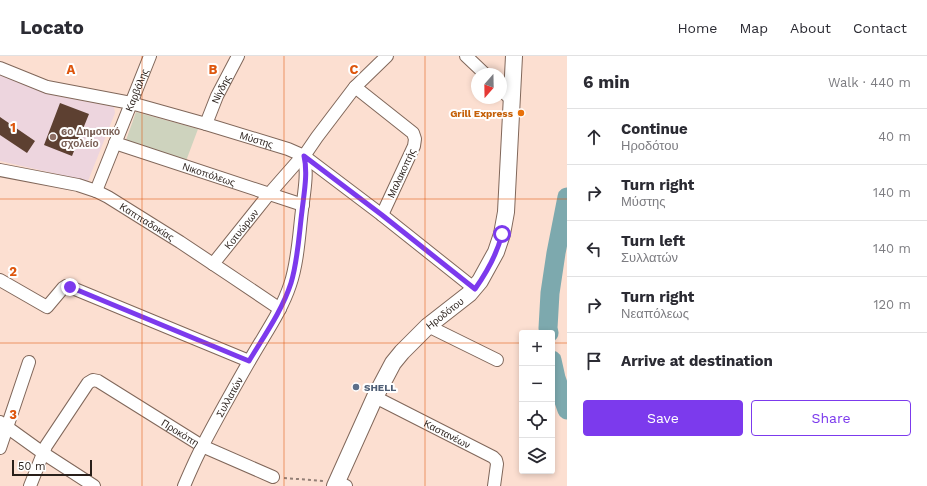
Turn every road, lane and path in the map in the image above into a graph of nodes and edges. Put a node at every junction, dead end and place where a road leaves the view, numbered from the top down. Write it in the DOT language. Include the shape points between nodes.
graph roads {
  1 [pos="150,56"];
  2 [pos="238,56"];
  3 [pos="387,56"];
  4 [pos="466,56"];
  5 [pos="514,56"];
  6 [pos="0,68"];
  7 [pos="479,68"];
  8 [pos="355,87"];
  9 [pos="507,90"];
  10 [pos="131,103"];
  11 [pos="506,104"];
  12 [pos="206,124"];
  13 [pos="115,143"];
  14 [pos="304,156"];
  15 [pos="0,170"];
  16 [pos="96,191"];
  17 [pos="269,194"];
  18 [pos="303,205"];
  19 [pos="382,215"];
  20 [pos="213,264"];
  21 [pos="0,280"];
  22 [pos="475,289"];
  23 [pos="280,309"];
  24 [pos="428,326"];
  25 [pos="497,360"];
  26 [pos="249,361"];
  27 [pos="29,362"];
  28 [pos="375,397"];
  29 [pos="4,425"];
  30 [pos="202,446"];
  31 [pos="0,448"];
  32 [pos="43,452"];
  33 [pos="273,477"];
  34 [pos="339,485"];
  35 [pos="30,486"];
  36 [pos="94,486"];
  37 [pos="184,486"];
  38 [pos="494,486"];
  1 -- 10 [label="street, Καρβάλης"];
  2 -- 12 [label="street, Νίγδης"];
  3 -- 8 [label="street"];
  4 -- 7 [label="street"];
  5 -- 9 [label="main road, Ηροδότου"];
  6 -- 10 [label="street, Μύστης" via="47,87"];
  8 -- 14 [label="street"];
  8 -- 19 [label="street, Μαλακοπής" via="413,133 416,139"];
  10 -- 12 [label="street, Μύστης"];
  10 -- 13 [label="street, Καρβάλης"];
  11 -- 22 [label="main road, Ηροδότου" via="508,191 504,226 496,252"];
  12 -- 14 [label="street, Μύστης"];
  13 -- 16 [label="street, Καρβάλης"];
  13 -- 17 [label="street, Νικοπόλεως"];
  14 -- 17 [label="street, Κοτυώρων"];
  14 -- 18 [label="street, Συλλατών" via="306,174"];
  14 -- 19 [label="street, Μύστης"];
  15 -- 16 [label="street, Καππαδοκίας" via="78,185"];
  16 -- 20 [label="street, Καππαδοκίας"];
  17 -- 18 [label="street, Νικοπόλεως"];
  17 -- 20 [label="street, Κοτυώρων"];
  18 -- 23 [label="street, Συλλατών" via="293,278"];
  19 -- 22 [label="street, Μύστης"];
  20 -- 23 [label="street, Καππαδοκίας"];
  21 -- 26 [label="street" via="47,307 63,288 70,287"];
  22 -- 24 [label="main road, Ηροδότου"];
  23 -- 26 [label="street, Συλλατών"];
  24 -- 25 [label="street"];
  24 -- 28 [label="main road, Ηροδότου" via="402,352"];
  26 -- 30 [label="street, Συλλατών"];
  27 -- 29 [label="street"];
  28 -- 34 [label="main road, Ηροδότου"];
  28 -- 38 [label="street, Καστανέων" via="493,457 497,464"];
  29 -- 31 [label="street"];
  29 -- 32 [label="street"];
  30 -- 32 [label="street, Προκόπη" via="93,380 88,383"];
  30 -- 33 [label="street, Προκόπη"];
  30 -- 37 [label="street, Συλλατών"];
  32 -- 35 [label="street"];
  32 -- 36 [label="street"];
  33 -- 34 [label="path"];
}
